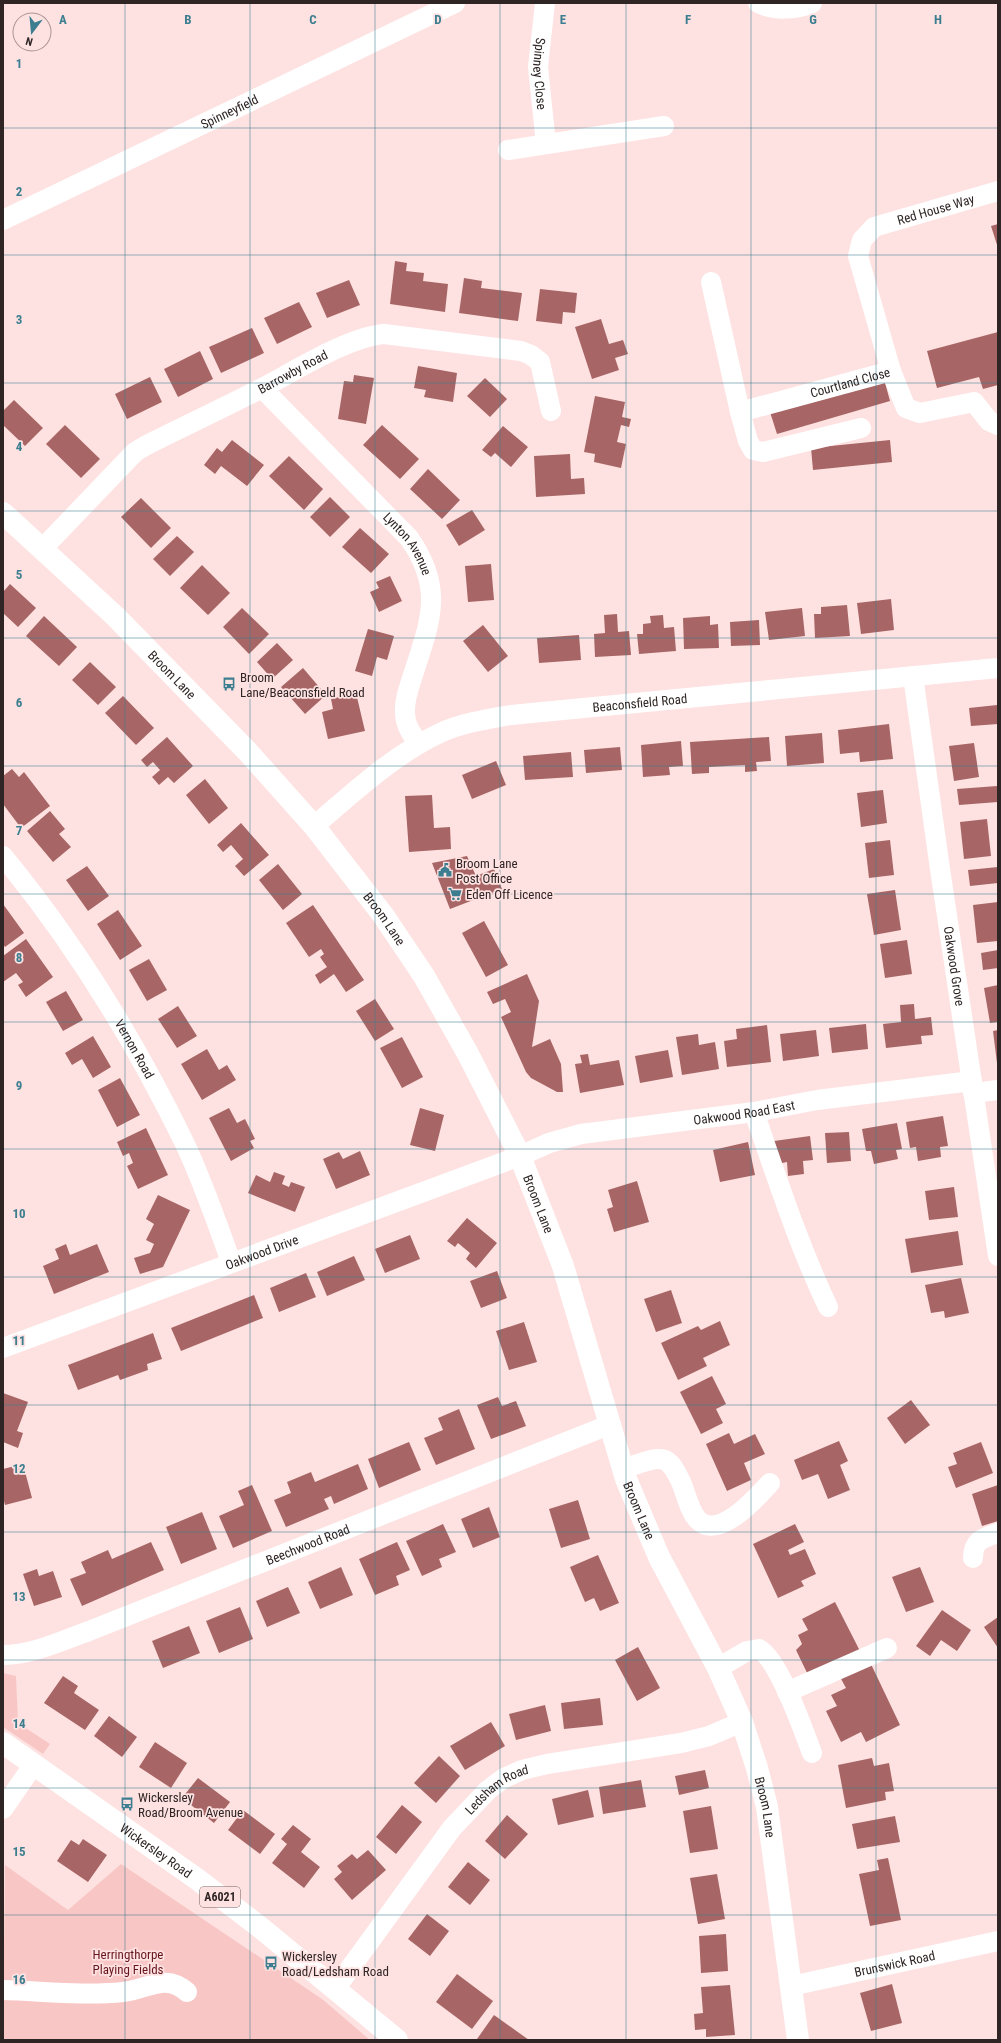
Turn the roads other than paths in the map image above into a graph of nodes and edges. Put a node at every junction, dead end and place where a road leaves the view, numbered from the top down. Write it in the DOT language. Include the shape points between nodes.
graph roads {
  1 [pos="455,3"];
  2 [pos="545,3"];
  3 [pos="758,3"];
  4 [pos="812,3"];
  5 [pos="664,126"];
  6 [pos="546,144"];
  7 [pos="508,150"];
  8 [pos="998,191"];
  9 [pos="3,220"];
  10 [pos="711,282"];
  11 [pos="891,371"];
  12 [pos="262,388"];
  13 [pos="551,411"];
  14 [pos="740,412"];
  15 [pos="998,425"];
  16 [pos="861,428"];
  17 [pos="3,513"];
  18 [pos="43,548"];
  19 [pos="998,668"];
  20 [pos="913,676"];
  21 [pos="418,744"];
  22 [pos="314,826"];
  23 [pos="3,856"];
  24 [pos="973,1087"];
  25 [pos="998,1090"];
  26 [pos="754,1112"];
  27 [pos="520,1156"];
  28 [pos="998,1256"];
  29 [pos="232,1262"];
  30 [pos="828,1307"];
  31 [pos="3,1348"];
  32 [pos="609,1425"];
  33 [pos="623,1469"];
  34 [pos="770,1483"];
  35 [pos="998,1533"];
  36 [pos="973,1558"];
  37 [pos="887,1648"];
  38 [pos="3,1656"];
  39 [pos="718,1668"];
  40 [pos="787,1692"];
  41 [pos="742,1722"];
  42 [pos="3,1743"];
  43 [pos="812,1753"];
  44 [pos="34,1764"];
  45 [pos="3,1809"];
  46 [pos="998,1941"];
  47 [pos="791,1986"];
  48 [pos="335,1989"];
  49 [pos="3,1990"];
  50 [pos="187,1992"];
  51 [pos="397,2040"];
  52 [pos="798,2040"];
  1 -- 9 [label="street, Spinneyfield"];
  2 -- 6 [label="street, Spinney Close" via="538,67"];
  3 -- 4 [label="street" via="789,9"];
  5 -- 6 [label="street"];
  6 -- 7 [label="street"];
  8 -- 11 [label="street, Red House Way" via="874,226 862,240 858,256"];
  10 -- 14 [label="street"];
  11 -- 14 [label="street, Courtland Close"];
  11 -- 15 [label="street, Courtland Close" via="906,408 920,412 974,402 989,421"];
  12 -- 13 [label="street, Barrowby Road" via="361,339 384,334 521,351 531,355 540,362"];
  12 -- 18 [label="street, Barrowby Road" via="135,452"];
  12 -- 21 [label="street, Lynton Avenue" via="409,538 424,562 432,608 406,699 405,714 407,726"];
  14 -- 16 [label="street" via="753,450 763,452"];
  17 -- 18 [label="main road, Broom Lane"];
  18 -- 22 [label="main road, Broom Lane" via="199,700"];
  19 -- 20 [label="street, Beaconsfield Road"];
  20 -- 21 [label="street, Beaconsfield Road" via="511,715 463,725"];
  20 -- 24 [label="street, Oakwood Grove"];
  21 -- 22 [label="street, Beaconsfield Road" via="367,781"];
  22 -- 27 [label="main road, Broom Lane" via="383,915 424,976 468,1054"];
  23 -- 29 [label="street, Vernon Road" via="75,950 146,1068 185,1146"];
  24 -- 25 [label="street, Oakwood Road East"];
  24 -- 26 [label="street, Oakwood Road East" via="817,1100"];
  24 -- 28 [label="street, Oakwood Grove"];
  26 -- 27 [label="street, Oakwood Road East" via="581,1134 549,1143"];
  26 -- 30 [label="street" via="795,1230"];
  27 -- 29 [label="street, Oakwood Drive"];
  27 -- 32 [label="main road, Broom Lane" via="564,1266"];
  29 -- 31 [label="street, Oakwood Drive"];
  32 -- 33 [label="main road, Broom Lane"];
  32 -- 38 [label="street, Beechwood Road" via="89,1632 32,1651"];
  33 -- 34 [label="street" via="653,1460 664,1460 676,1470 693,1514 699,1522 710,1526 730,1520 747,1507"];
  33 -- 39 [label="main road, Broom Lane" via="659,1557"];
  35 -- 36 [label="street" via="979,1541 973,1549"];
  37 -- 40 [label="street"];
  39 -- 40 [label="street" via="747,1651 759,1649 766,1652"];
  39 -- 41 [label="main road, Broom Lane"];
  40 -- 43 [label="street"];
  41 -- 47 [label="main road, Broom Lane" via="758,1768 767,1807"];
  41 -- 48 [label="street, Ledsham Road" via="709,1736 681,1743 547,1764 522,1770 504,1778 484,1794 452,1828"];
  42 -- 44 [label="main road, Wickersley Road / A6021"];
  44 -- 45 [label="street"];
  44 -- 48 [label="main road, Wickersley Road / A6021" via="197,1879"];
  46 -- 47 [label="street, Brunswick Road"];
  47 -- 52 [label="main road, Broom Lane"];
  48 -- 51 [label="main road, Wickersley Road / A6021"];
  49 -- 50 [label="street" via="125,1992 161,1982 181,1986"];
}
